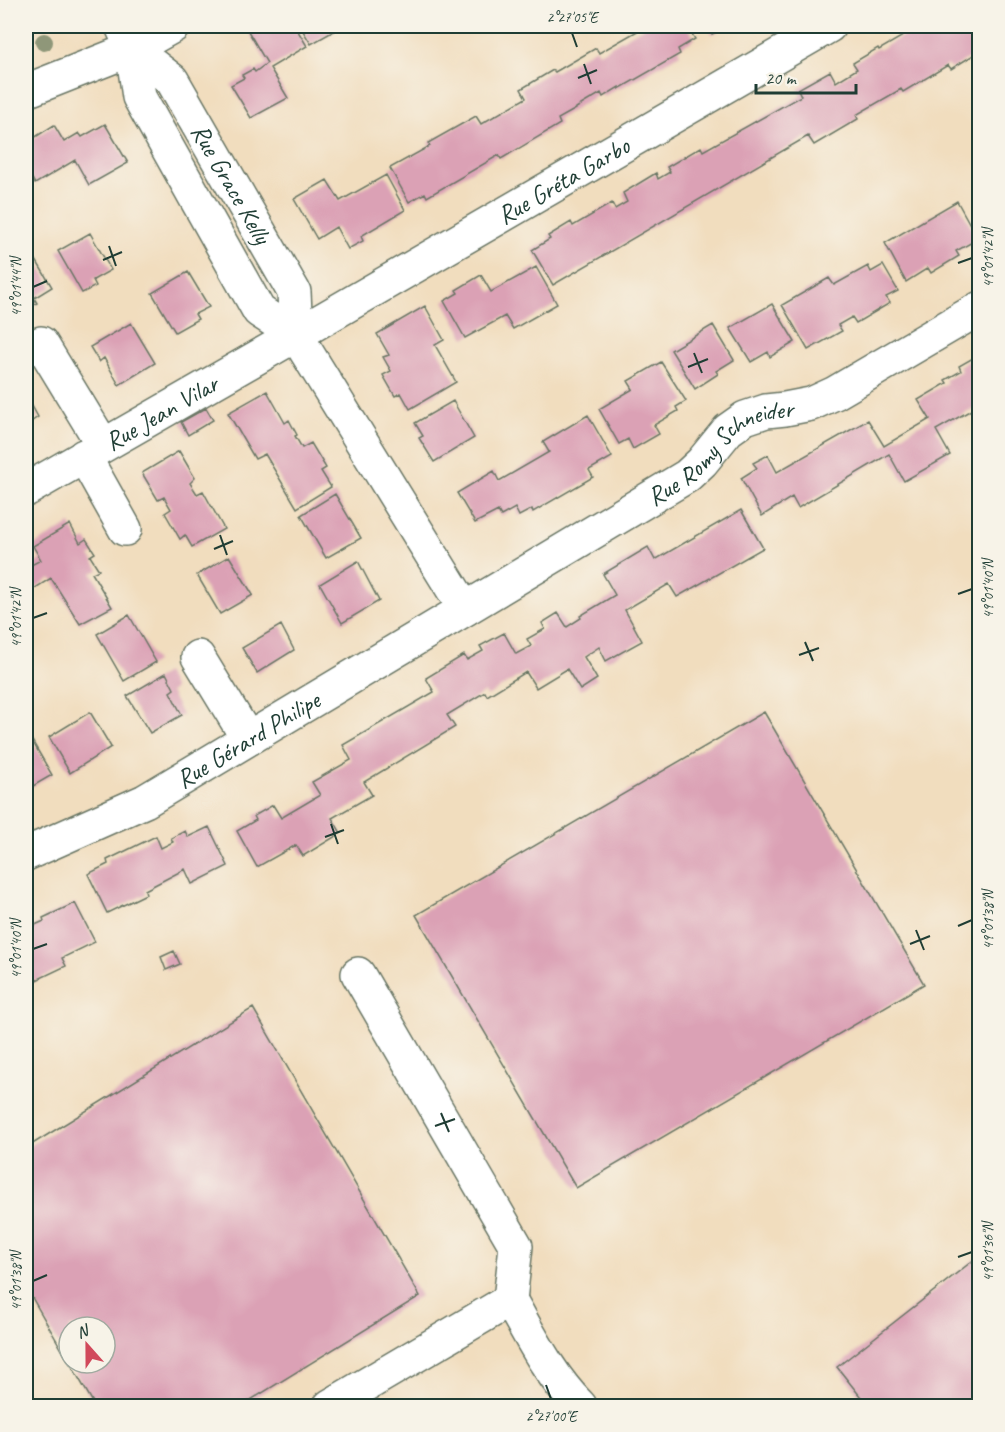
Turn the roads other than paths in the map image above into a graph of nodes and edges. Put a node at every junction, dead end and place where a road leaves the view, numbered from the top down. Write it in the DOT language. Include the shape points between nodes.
graph roads {
  1 [pos="173,26"];
  2 [pos="829,26"];
  3 [pos="127,38"];
  4 [pos="26,91"];
  5 [pos="980,308"];
  6 [pos="296,335"];
  7 [pos="42,342"];
  8 [pos="93,451"];
  9 [pos="26,490"];
  10 [pos="125,529"];
  11 [pos="465,609"];
  12 [pos="198,657"];
  13 [pos="248,739"];
  14 [pos="26,854"];
  15 [pos="358,974"];
  16 [pos="510,1300"];
  17 [pos="330,1407"];
  18 [pos="580,1407"];
  1 -- 3 [label="street"];
  2 -- 6 [label="street, Rue Gréta Garbo"];
  3 -- 4 [label="street"];
  3 -- 6 [label="street, Rue Grace Kelly" via="139,98 259,312"];
  5 -- 11 [label="street, Rue Romy Schneider" via="835,393 811,404 745,418 728,430 687,476"];
  6 -- 8 [label="street, Rue Jean Vilar"];
  6 -- 11 [label="street, Rue Grace Kelly"];
  7 -- 8 [label="street"];
  8 -- 9 [label="street, Rue Jean Vilar"];
  8 -- 10 [label="street"];
  11 -- 13 [label="street, Rue Gérard Philipe"];
  12 -- 13 [label="street"];
  13 -- 14 [label="street, Rue Gérard Philipe" via="145,801"];
  15 -- 16 [label="street" via="516,1246"];
  16 -- 17 [label="street"];
  16 -- 18 [label="street" via="548,1366"];
}
